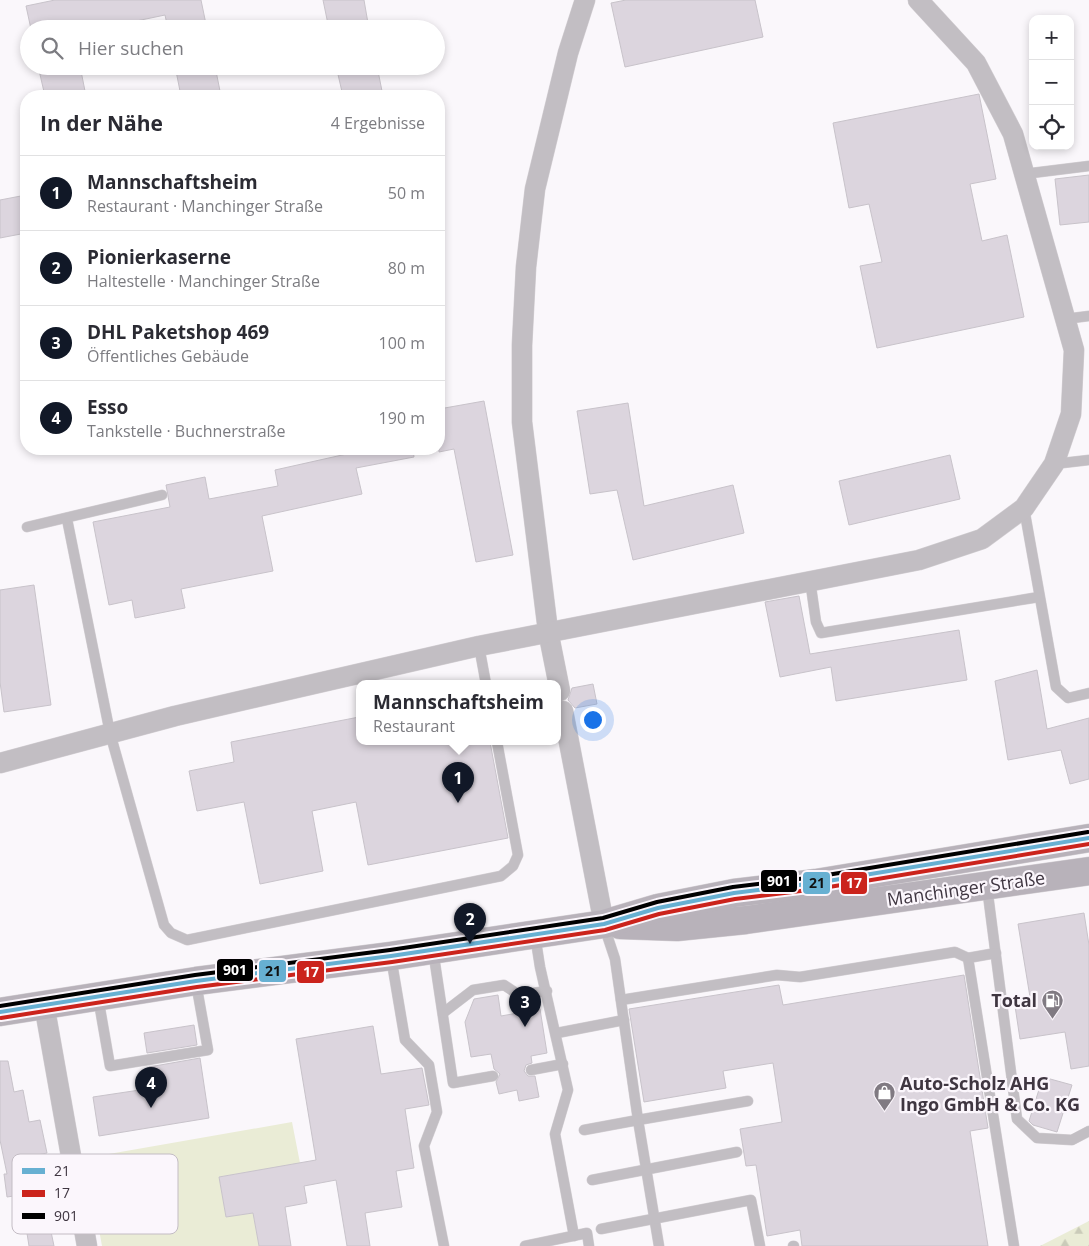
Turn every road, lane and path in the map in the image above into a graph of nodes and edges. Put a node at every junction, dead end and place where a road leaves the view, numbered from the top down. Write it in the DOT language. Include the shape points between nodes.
graph roads {
  1 [pos="585,0"];
  2 [pos="918,0"];
  3 [pos="1089,166"];
  4 [pos="1024,174"];
  5 [pos="1089,316"];
  6 [pos="1065,318"];
  7 [pos="1089,460"];
  8 [pos="1054,464"];
  9 [pos="162,495"];
  10 [pos="1024,508"];
  11 [pos="67,519"];
  12 [pos="26,527"];
  13 [pos="810,580"];
  14 [pos="1039,597"];
  15 [pos="548,631"];
  16 [pos="479,646"];
  17 [pos="485,680"];
  18 [pos="558,680"];
  19 [pos="1089,694"];
  20 [pos="563,711"];
  21 [pos="110,733"];
  22 [pos="498,745"];
  23 [pos="0,762"];
  24 [pos="1089,838"];
  25 [pos="1089,870"];
  26 [pos="986,886"];
  27 [pos="604,924"];
  28 [pos="535,933"];
  29 [pos="433,950"];
  30 [pos="996,953"];
  31 [pos="391,956"];
  32 [pos="968,958"];
  33 [pos="196,981"];
  34 [pos="546,991"];
  35 [pos="97,996"];
  36 [pos="621,1000"];
  37 [pos="44,1004"];
  38 [pos="0,1012"];
  39 [pos="443,1013"];
  40 [pos="624,1020"];
  41 [pos="557,1033"];
  42 [pos="563,1064"];
  43 [pos="531,1070"];
  44 [pos="493,1076"];
  45 [pos="748,1102"];
  46 [pos="638,1120"];
  47 [pos="584,1130"];
  48 [pos="1089,1132"];
  49 [pos="737,1152"];
  50 [pos="71,1154"];
  51 [pos="646,1170"];
  52 [pos="592,1180"];
  53 [pos="654,1219"];
  54 [pos="601,1229"];
  55 [pos="574,1236"];
  56 [pos="444,1246"];
  57 [pos="525,1246"];
  58 [pos="589,1246"];
  59 [pos="659,1246"];
  60 [pos="760,1246"];
  61 [pos="1014,1246"];
  1 -- 15 [label="street" via="568,53 535,189 526,267 522,422"];
  2 -- 4 [label="street" via="976,63 1013,134"];
  3 -- 4 [label="lane"];
  4 -- 6 [label="street"];
  5 -- 6 [label="lane"];
  6 -- 8 [label="street" via="1074,350 1071,414"];
  7 -- 8 [label="lane"];
  8 -- 10 [label="street"];
  9 -- 11 [label="lane"];
  10 -- 13 [label="street" via="982,539 919,560"];
  10 -- 14 [label="lane"];
  11 -- 12 [label="lane"];
  11 -- 21 [label="lane"];
  13 -- 14 [label="lane" via="816,622 821,633"];
  13 -- 15 [label="street"];
  14 -- 19 [label="lane" via="1056,687 1068,698"];
  15 -- 16 [label="street"];
  15 -- 18 [label="street"];
  16 -- 17 [label="lane"];
  16 -- 21 [label="street"];
  20 -- 27 [label="street"];
  21 -- 22 [label="lane" via="164,925 187,940 501,876 518,855"];
  21 -- 23 [label="street"];
  24 -- 27 [label="main road, Manchinger Straße" via="734,894 658,908"];
  25 -- 26 [label="main road, Manchinger Straße"];
  26 -- 27 [label="main road, Manchinger Straße" via="677,927"];
  26 -- 30 [label="lane"];
  27 -- 28 [label="main road, Manchinger Straße"];
  27 -- 36 [label="lane" via="616,959"];
  28 -- 29 [label="main road, Manchinger Straße"];
  28 -- 34 [label="lane"];
  29 -- 31 [label="main road, Manchinger Straße"];
  29 -- 39 [label="lane"];
  30 -- 32 [label="lane"];
  30 -- 48 [label="lane" via="1017,1119 1037,1138 1072,1140"];
  31 -- 33 [label="main road, Manchinger Straße"];
  31 -- 56 [label="lane" via="405,1040 429,1065 437,1112 424,1146"];
  32 -- 36 [label="lane" via="955,952 800,977 777,976"];
  32 -- 61 [label="lane"];
  33 -- 35 [label="main road, Manchinger Straße"];
  33 -- 35 [label="lane" via="208,1050 110,1066"];
  34 -- 39 [label="lane" via="519,995 504,985 473,990"];
  34 -- 41 [label="lane"];
  35 -- 37 [label="main road, Manchinger Straße"];
  36 -- 40 [label="lane"];
  37 -- 38 [label="main road, Manchinger Straße"];
  37 -- 50 [label="street"];
  39 -- 44 [label="lane" via="454,1083"];
  40 -- 41 [label="lane"];
  40 -- 46 [label="lane"];
  41 -- 42 [label="lane"];
  42 -- 43 [label="lane"];
  42 -- 55 [label="lane" via="568,1090 554,1134"];
  45 -- 46 [label="lane"];
  46 -- 47 [label="lane"];
  46 -- 51 [label="lane"];
  49 -- 51 [label="lane"];
  51 -- 52 [label="lane"];
  51 -- 53 [label="lane"];
  53 -- 54 [label="lane"];
  53 -- 59 [label="lane"];
  53 -- 60 [label="lane" via="751,1200"];
  55 -- 57 [label="lane"];
  55 -- 58 [label="lane" via="587,1233"];
}
